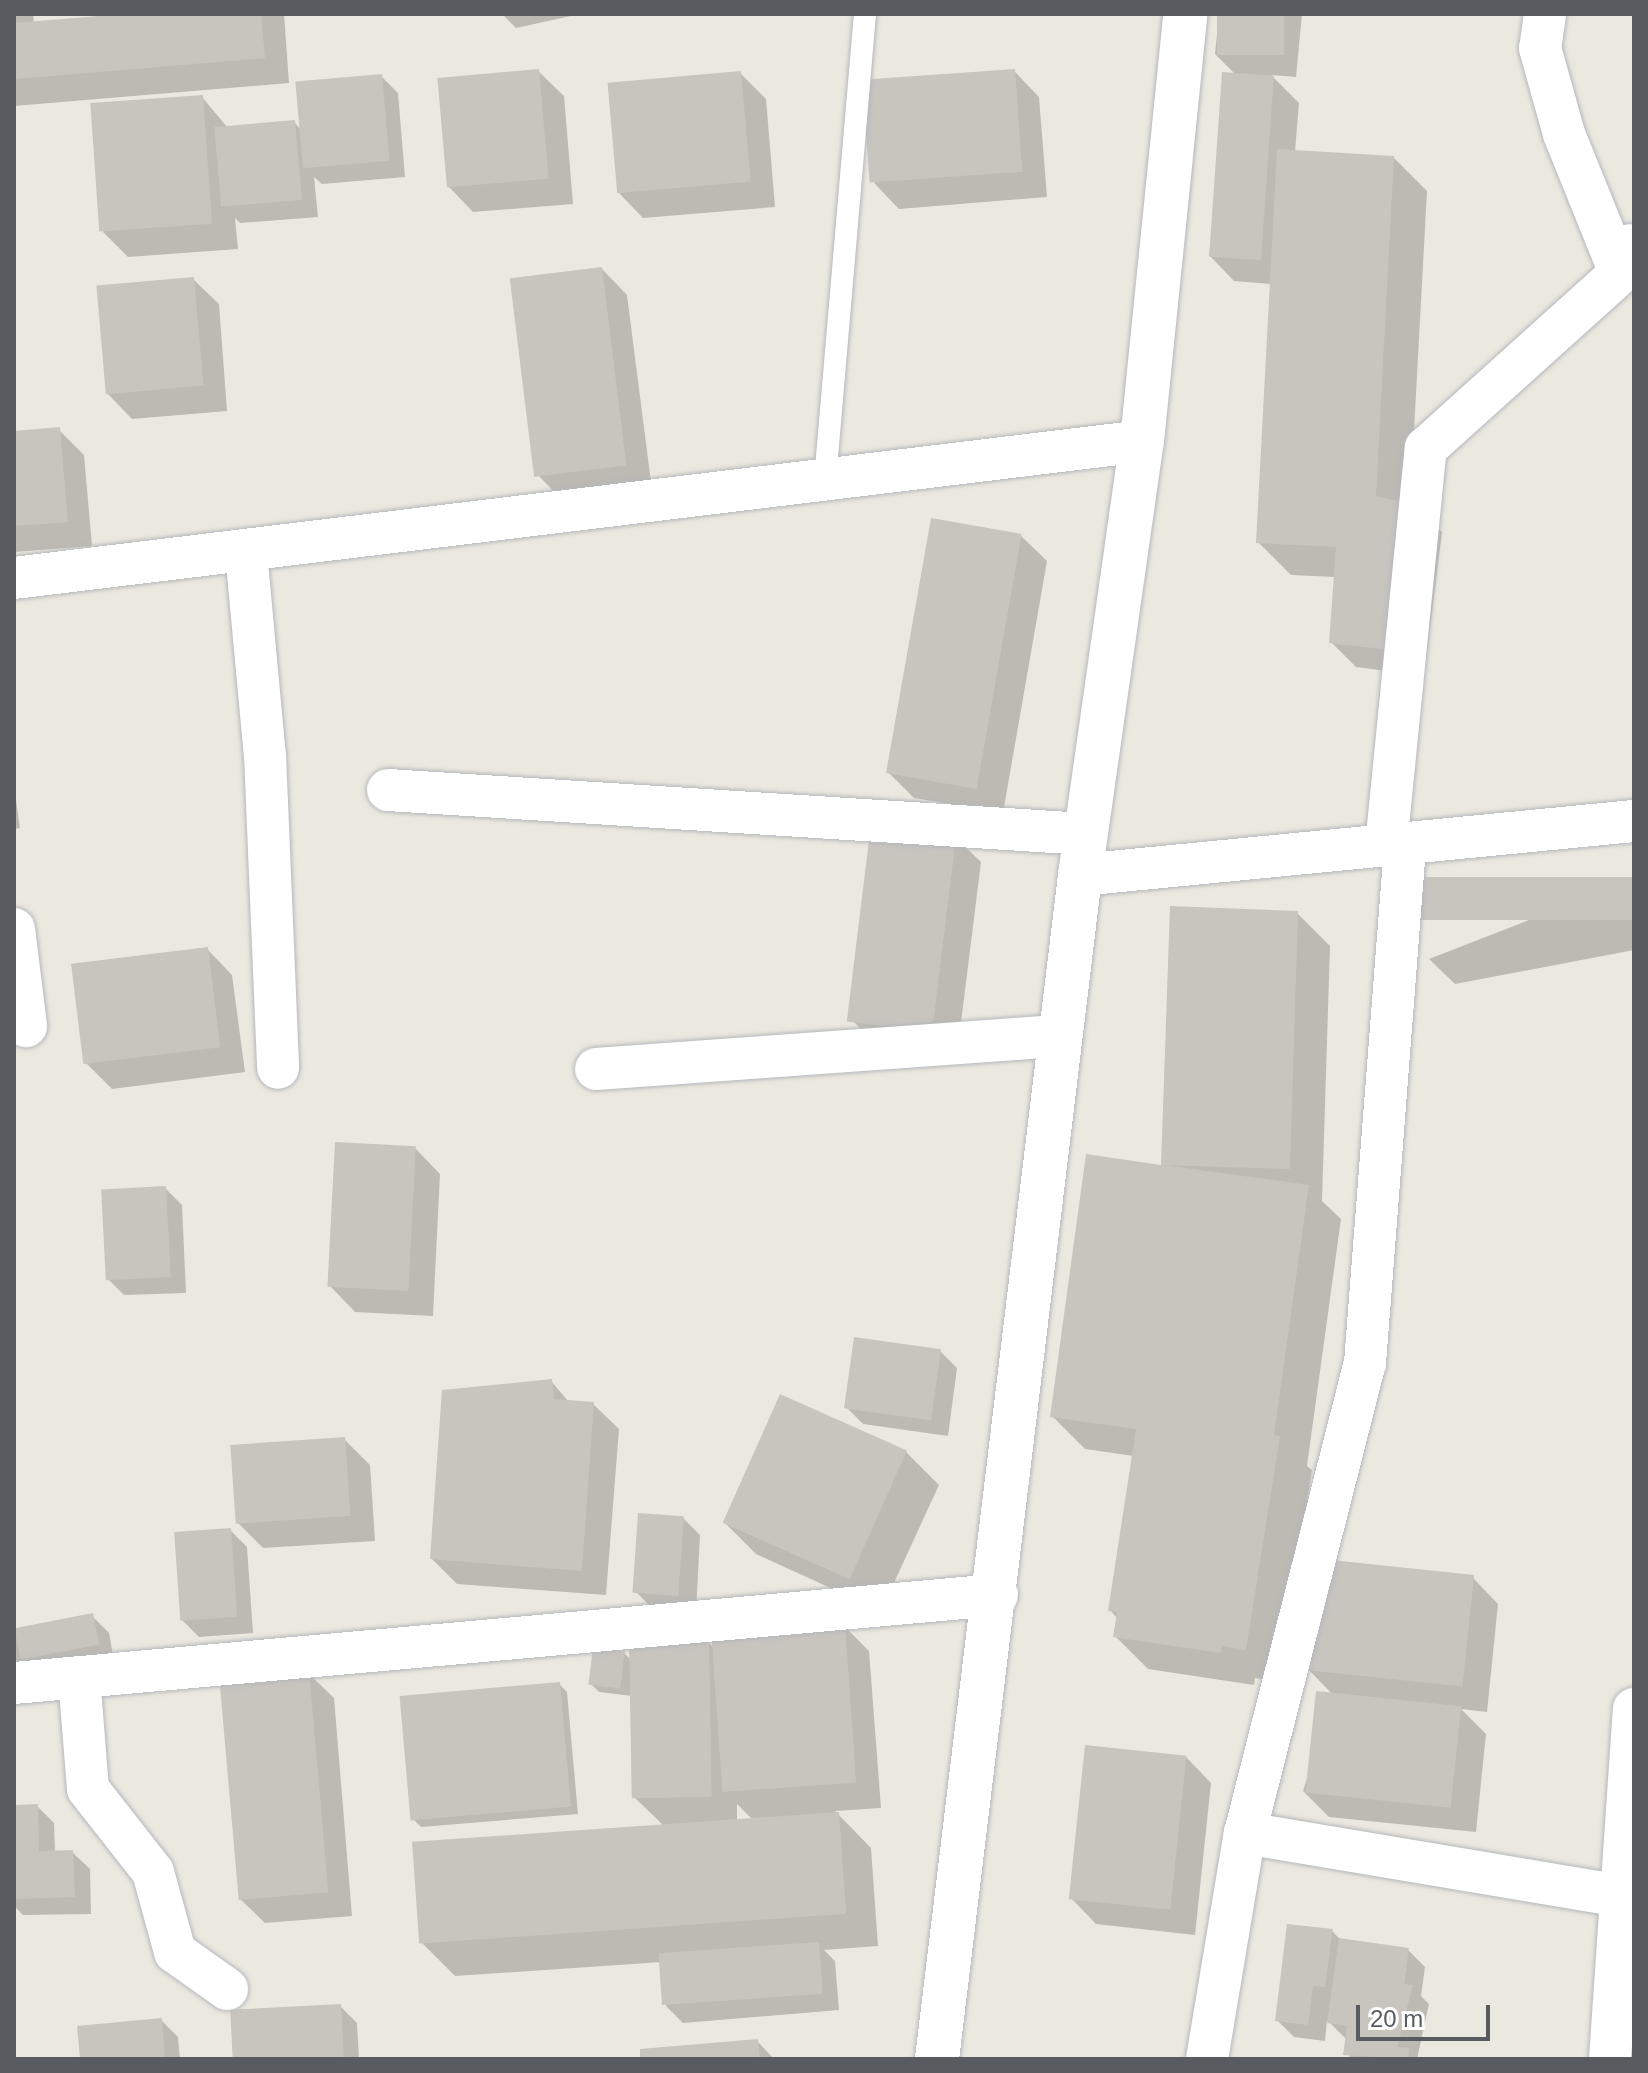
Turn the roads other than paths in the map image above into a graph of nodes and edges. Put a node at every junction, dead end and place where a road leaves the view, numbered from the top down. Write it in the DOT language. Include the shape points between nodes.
graph roads {
  1 [pos="865,14"];
  2 [pos="1185,14"];
  3 [pos="1545,14"];
  4 [pos="1629,255"];
  5 [pos="1142,441"];
  6 [pos="825,480"];
  7 [pos="246,552"];
  8 [pos="14,578"];
  9 [pos="388,790"];
  10 [pos="1634,821"];
  11 [pos="1396,846"];
  12 [pos="1083,854"];
  13 [pos="14,929"];
  14 [pos="26,1026"];
  15 [pos="1061,1036"];
  16 [pos="278,1068"];
  17 [pos="596,1069"];
  18 [pos="997,1595"];
  19 [pos="79,1677"];
  20 [pos="14,1683"];
  21 [pos="1634,1709"];
  22 [pos="1245,1833"];
  23 [pos="1623,1896"];
  24 [pos="227,1989"];
  25 [pos="937,2059"];
  26 [pos="1207,2059"];
  27 [pos="1610,2059"];
  1 -- 6 [label="lane"];
  2 -- 5 [label="main road"];
  3 -- 4 [label="street" via="1540,48 1564,134"];
  4 -- 11 [label="street" via="1426,448"];
  5 -- 6 [label="street"];
  5 -- 12 [label="main road"];
  6 -- 7 [label="street"];
  7 -- 8 [label="street"];
  7 -- 16 [label="street" via="265,755"];
  9 -- 12 [label="street"];
  10 -- 11 [label="street"];
  11 -- 12 [label="street"];
  11 -- 22 [label="street" via="1365,1363"];
  12 -- 15 [label="main road"];
  13 -- 14 [label="street"];
  15 -- 17 [label="street"];
  15 -- 18 [label="main road"];
  18 -- 19 [label="street"];
  18 -- 25 [label="main road"];
  19 -- 20 [label="street"];
  19 -- 24 [label="street" via="88,1789 153,1872 175,1952"];
  21 -- 23 [label="street"];
  22 -- 23 [label="street"];
  22 -- 26 [label="street"];
  23 -- 27 [label="street"];
}
